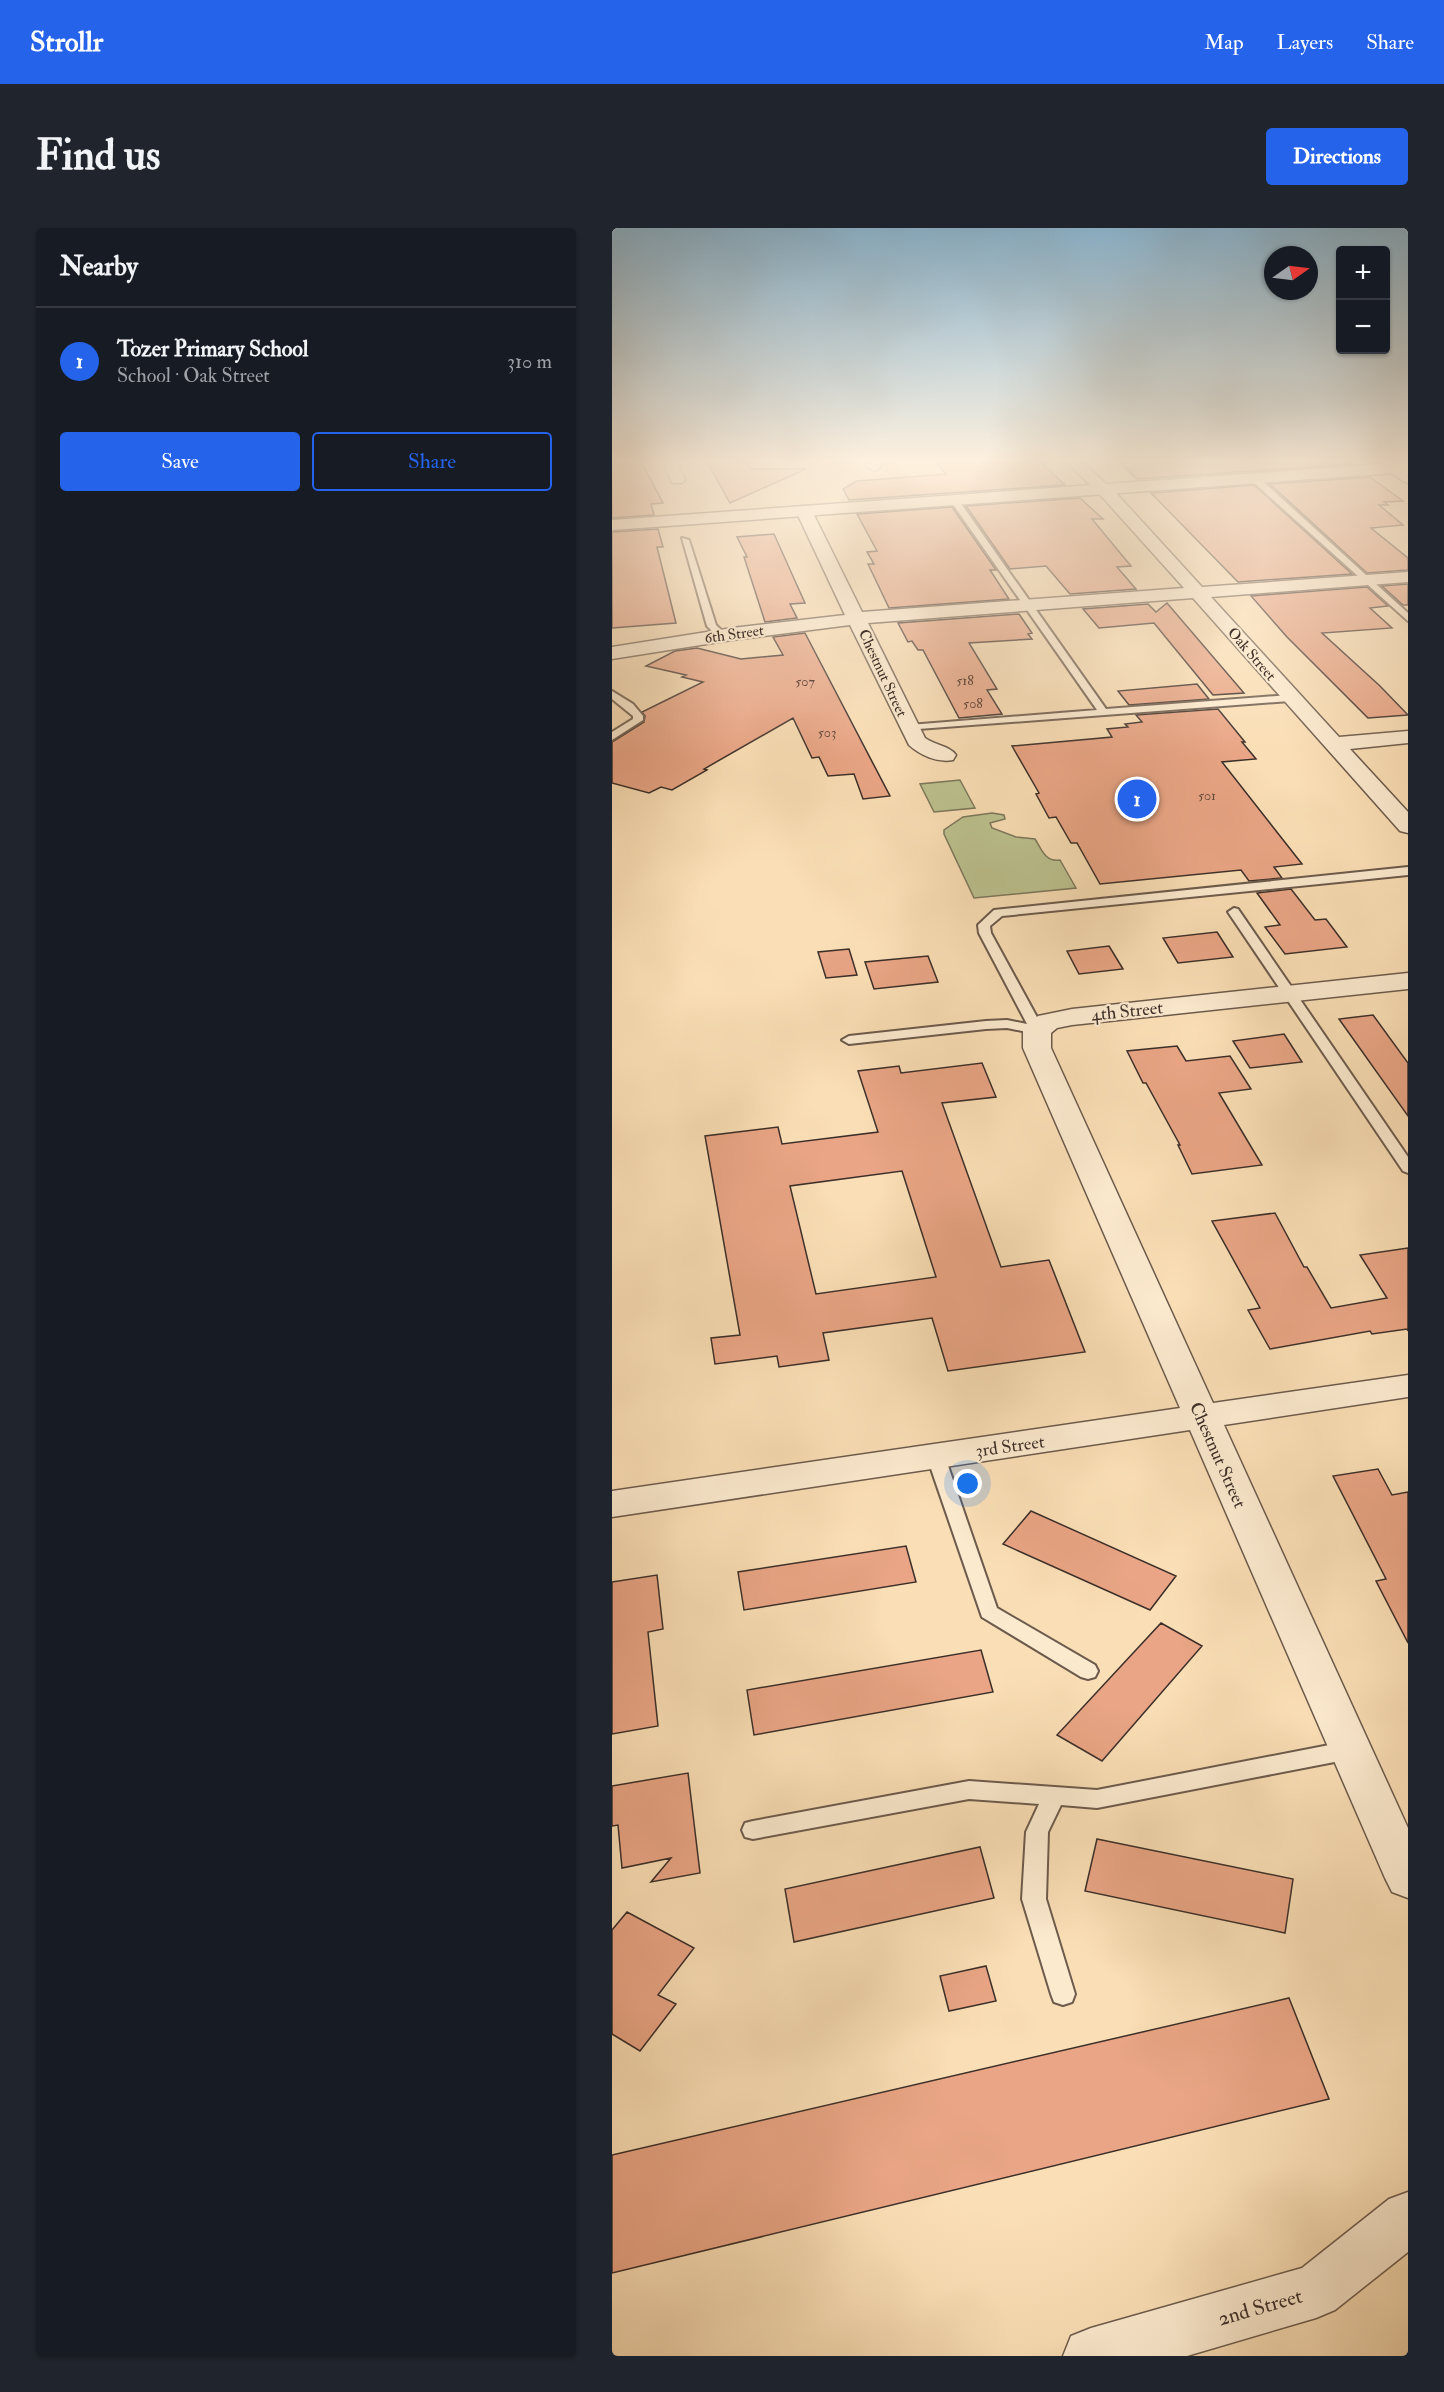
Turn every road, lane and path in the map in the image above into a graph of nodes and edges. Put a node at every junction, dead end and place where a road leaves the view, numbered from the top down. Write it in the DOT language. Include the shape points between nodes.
graph roads {
  1 [pos="691,557"];
  2 [pos="827,557"];
  3 [pos="996,557"];
  4 [pos="1165,557"];
  5 [pos="1341,557"];
  6 [pos="1408,577"];
  7 [pos="1366,580"];
  8 [pos="1197,592"];
  9 [pos="1026,605"];
  10 [pos="857,618"];
  11 [pos="1408,618"];
  12 [pos="717,631"];
  13 [pos="612,642"];
  14 [pos="612,653"];
  15 [pos="612,694"];
  16 [pos="1290,698"];
  17 [pos="1103,712"];
  18 [pos="909,728"];
  19 [pos="612,737"];
  20 [pos="1408,737"];
  21 [pos="1334,744"];
  22 [pos="945,755"];
  23 [pos="1408,826"];
  24 [pos="1408,871"];
  25 [pos="1234,912"];
  26 [pos="1408,981"];
  27 [pos="1290,994"];
  28 [pos="1037,1030"];
  29 [pos="849,1040"];
  30 [pos="1408,1168"];
  31 [pos="1408,1386"];
  32 [pos="1201,1417"];
  33 [pos="936,1457"];
  34 [pos="612,1504"];
  35 [pos="1088,1671"];
  36 [pos="1350,1750"];
  37 [pos="1054,1796"];
  38 [pos="753,1830"];
  39 [pos="1408,1878"];
  40 [pos="1063,1994"];
  41 [pos="1408,2218"];
  42 [pos="1091,2356"];
  1 -- 12 [label="lane"];
  2 -- 10 [label="street, Chestnut Street"];
  3 -- 9 [label="lane"];
  4 -- 8 [label="street, Oak Street"];
  5 -- 7 [label="lane"];
  6 -- 7 [label="street, 6th Street"];
  7 -- 8 [label="street, 6th Street"];
  7 -- 11 [label="lane"];
  8 -- 9 [label="street, 6th Street"];
  8 -- 16 [label="street, Oak Street"];
  9 -- 10 [label="street, 6th Street"];
  9 -- 17 [label="lane"];
  10 -- 12 [label="street, 6th Street"];
  10 -- 18 [label="street, Chestnut Street"];
  12 -- 13 [label="street, 6th Street"];
  12 -- 14 [label="street, 6th Street"];
  15 -- 19 [label="lane" via="636,712 638,720"];
  16 -- 17 [label="lane"];
  16 -- 21 [label="street, Oak Street"];
  17 -- 18 [label="lane"];
  18 -- 22 [label="street, Chestnut Street" via="926,749"];
  20 -- 21 [label="street"];
  21 -- 23 [label="street, Oak Street"];
  24 -- 28 [label="lane" via="998,913 984,925 986,933"];
  25 -- 27 [label="lane"];
  26 -- 27 [label="street, 4th Street"];
  27 -- 28 [label="street, 4th Street" via="1072,1017 1048,1022"];
  27 -- 30 [label="lane"];
  28 -- 29 [label="lane" via="986,1024"];
  28 -- 32 [label="street, Chestnut Street" via="1037,1048"];
  31 -- 32 [label="street, 3rd Street"];
  32 -- 33 [label="street, 3rd Street"];
  32 -- 36 [label="street, Chestnut Street"];
  33 -- 34 [label="street, 3rd Street"];
  33 -- 35 [label="lane" via="989,1612"];
  36 -- 37 [label="lane" via="1097,1799"];
  36 -- 39 [label="street, Chestnut Street"];
  37 -- 38 [label="lane" via="969,1790"];
  37 -- 40 [label="lane" via="1037,1832 1034,1899"];
  41 -- 42 [label="street, 2nd Street" via="1316,2291"];
}
